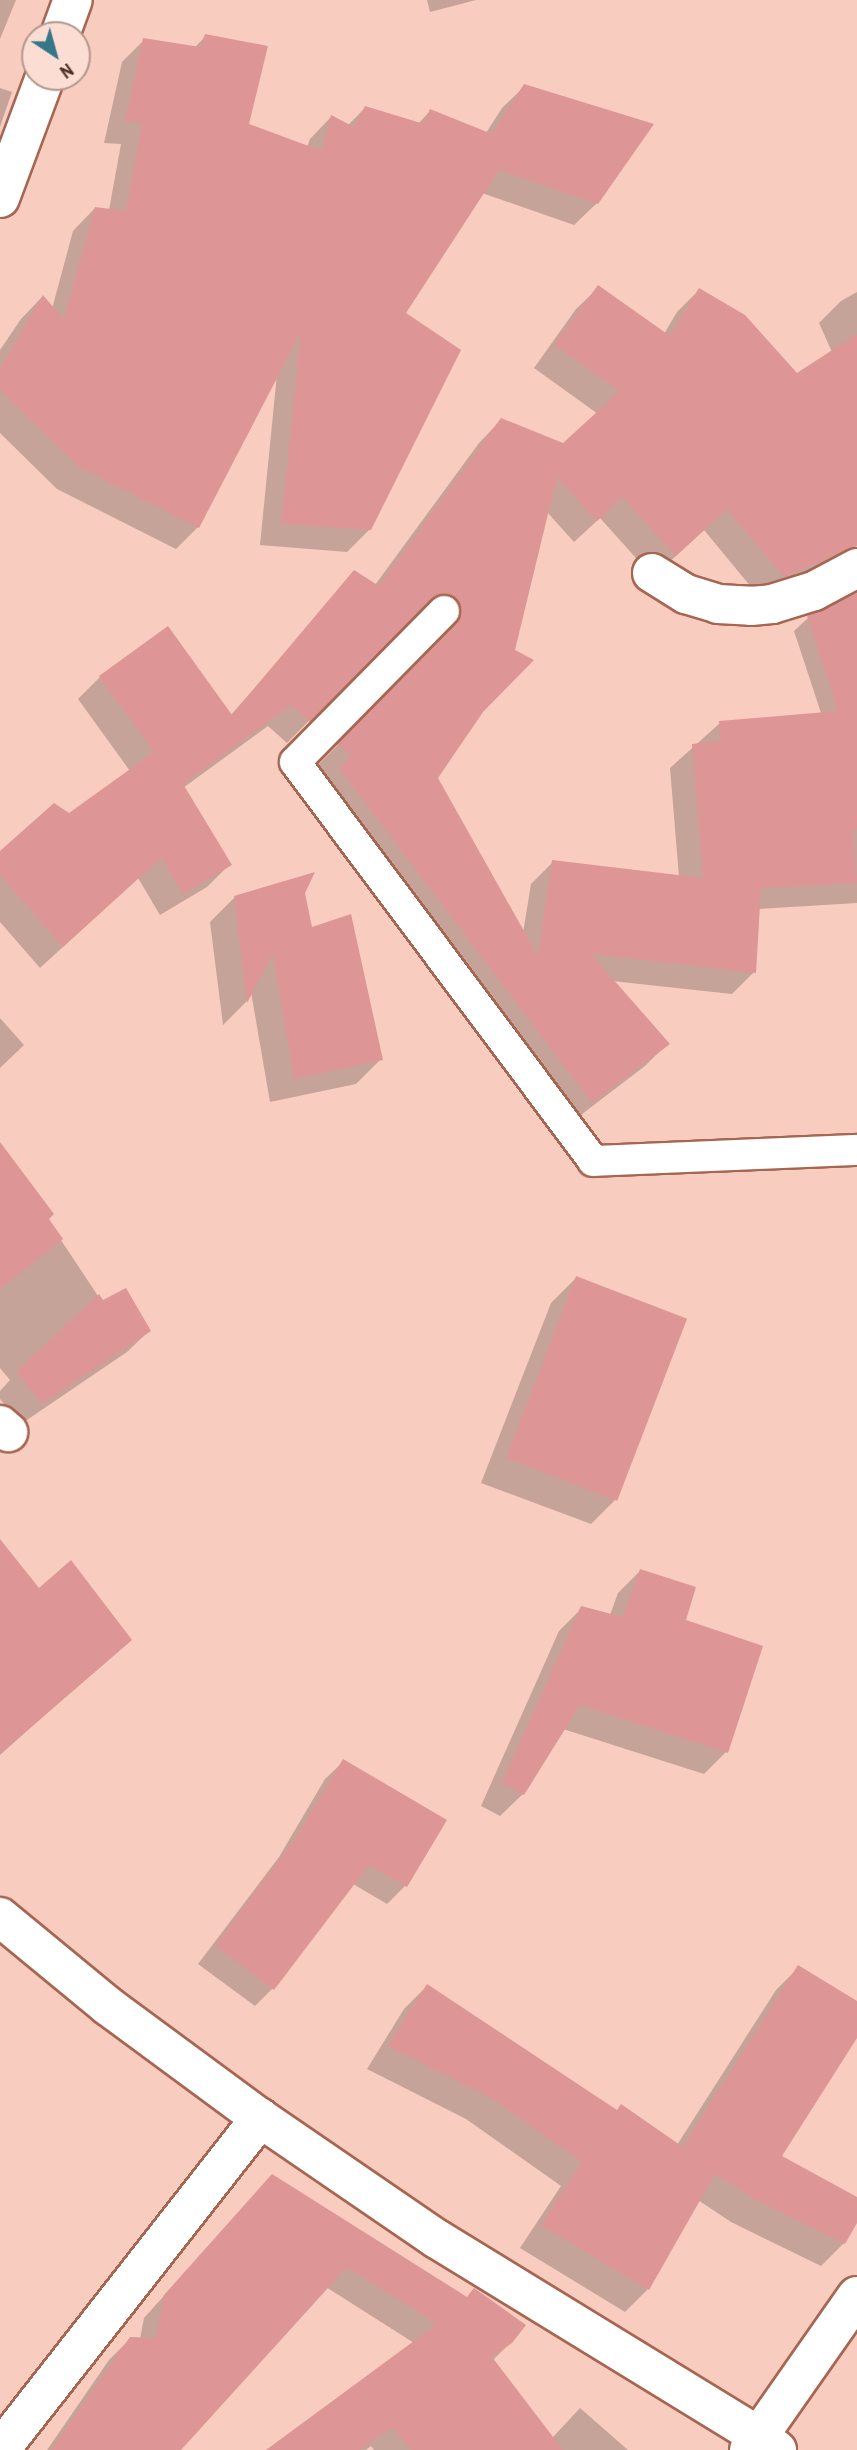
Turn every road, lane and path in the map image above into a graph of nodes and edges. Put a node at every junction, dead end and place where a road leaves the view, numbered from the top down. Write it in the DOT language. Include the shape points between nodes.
graph roads {
  1 [pos="73,0"];
  2 [pos="65,21"];
  3 [pos="40,91"];
  4 [pos="0,198"];
  5 [pos="857,568"];
  6 [pos="652,573"];
  7 [pos="444,611"];
  8 [pos="857,1150"];
  9 [pos="0,1917"];
  10 [pos="260,2118"];
  11 [pos="857,2296"];
  12 [pos="762,2445"];
  13 [pos="0,2450"];
  1 -- 2 [label="street"];
  3 -- 4 [label="street"];
  5 -- 6 [label="street" via="814,591 751,606 718,604 686,594"];
  7 -- 8 [label="lane" via="295,762 593,1161"];
  9 -- 10 [label="street" via="108,2006"];
  10 -- 12 [label="street" via="437,2239"];
  10 -- 13 [label="street"];
  11 -- 12 [label="street"];
}
